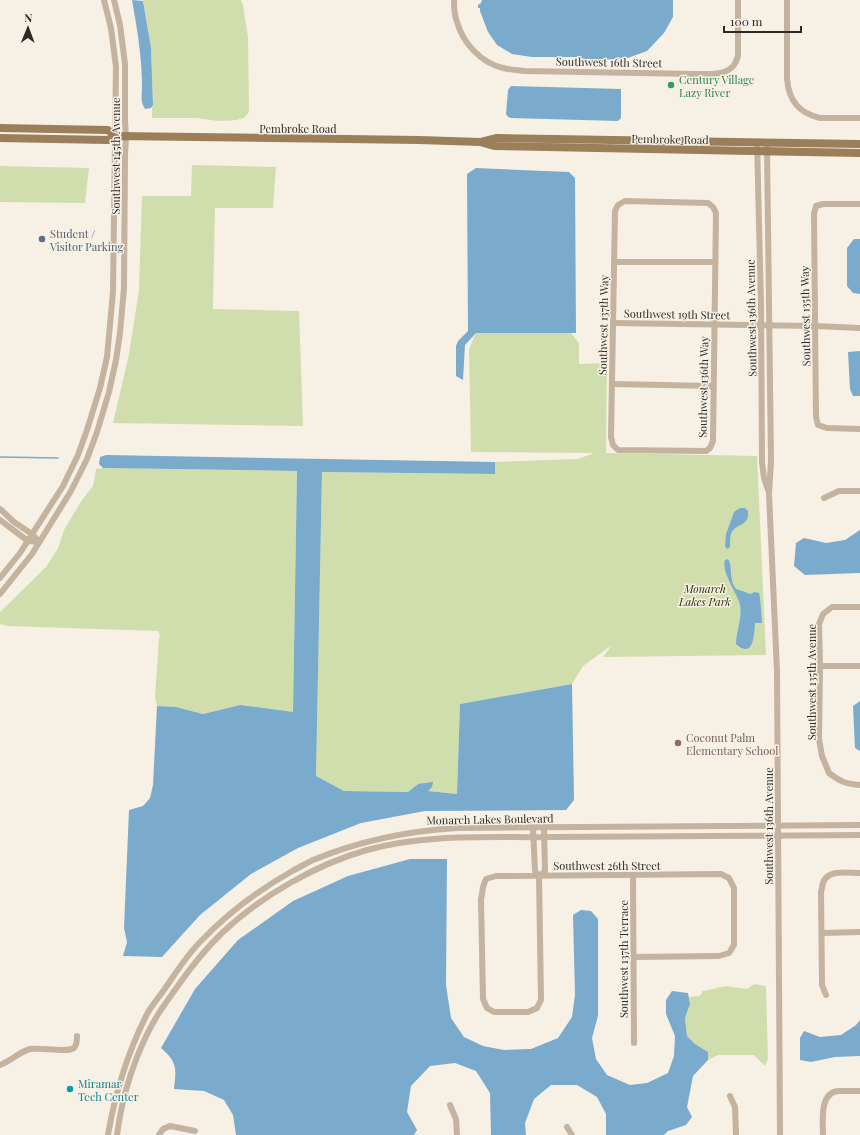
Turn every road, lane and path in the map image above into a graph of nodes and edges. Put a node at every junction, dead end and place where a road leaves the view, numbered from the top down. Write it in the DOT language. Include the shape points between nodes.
graph roads {
  1 [pos="104,0"];
  2 [pos="114,0"];
  3 [pos="454,0"];
  4 [pos="738,0"];
  5 [pos="787,0"];
  6 [pos="860,118"];
  7 [pos="0,128"];
  8 [pos="115,136"];
  9 [pos="126,137"];
  10 [pos="0,138"];
  11 [pos="480,142"];
  12 [pos="757,142"];
  13 [pos="767,142"];
  14 [pos="860,144"];
  15 [pos="757,152"];
  16 [pos="767,152"];
  17 [pos="860,153"];
  18 [pos="860,204"];
  19 [pos="713,207"];
  20 [pos="614,262"];
  21 [pos="715,262"];
  22 [pos="613,323"];
  23 [pos="714,324"];
  24 [pos="761,325"];
  25 [pos="770,325"];
  26 [pos="815,326"];
  27 [pos="860,328"];
  28 [pos="612,384"];
  29 [pos="713,386"];
  30 [pos="860,429"];
  31 [pos="710,448"];
  32 [pos="860,491"];
  33 [pos="769,494"];
  34 [pos="824,498"];
  35 [pos="0,509"];
  36 [pos="0,520"];
  37 [pos="32,534"];
  38 [pos="28,541"];
  39 [pos="40,542"];
  40 [pos="0,578"];
  41 [pos="0,594"];
  42 [pos="860,607"];
  43 [pos="820,666"];
  44 [pos="860,666"];
  45 [pos="860,785"];
  46 [pos="860,825"];
  47 [pos="777,826"];
  48 [pos="479,828"];
  49 [pos="533,828"];
  50 [pos="544,828"];
  51 [pos="860,835"];
  52 [pos="778,836"];
  53 [pos="534,838"];
  54 [pos="544,838"];
  55 [pos="420,840"];
  56 [pos="534,864"];
  57 [pos="545,864"];
  58 [pos="860,873"];
  59 [pos="633,875"];
  60 [pos="539,876"];
  61 [pos="860,932"];
  62 [pos="822,933"];
  63 [pos="634,957"];
  64 [pos="826,995"];
  65 [pos="77,1036"];
  66 [pos="634,1043"];
  67 [pos="0,1065"];
  68 [pos="860,1092"];
  69 [pos="730,1096"];
  70 [pos="450,1105"];
  71 [pos="567,1127"];
  72 [pos="195,1131"];
  73 [pos="108,1135"];
  74 [pos="117,1135"];
  75 [pos="159,1135"];
  76 [pos="457,1135"];
  77 [pos="572,1135"];
  78 [pos="736,1135"];
  79 [pos="780,1135"];
  80 [pos="823,1135"];
  1 -- 8 [label="street, Southwest 145th Avenue" via="116,67"];
  2 -- 9 [label="street, Southwest 145th Avenue" via="125,64"];
  3 -- 4 [label="street, Southwest 16th Street" via="456,20 463,36 478,54 502,68 525,71 695,74 718,73 728,70 735,64 738,56"];
  5 -- 6 [label="street" via="787,79 791,97 798,107 809,115 820,118"];
  7 -- 8 [label="main road, Pembroke Road" via="108,130"];
  8 -- 9 [label="main road, Pembroke Road"];
  8 -- 10 [label="main road, Pembroke Road" via="108,140"];
  8 -- 37 [label="street, Southwest 145th Avenue" via="113,292 107,357 100,388 78,455 63,486"];
  9 -- 11 [label="main road, Pembroke Road"];
  9 -- 39 [label="street, Southwest 145th Avenue" via="124,288 116,360 109,392 87,459"];
  11 -- 12 [label="main road, Pembroke Road" via="497,138"];
  11 -- 15 [label="main road, Pembroke Road" via="494,146"];
  12 -- 13 [label="main road, Pembroke Road"];
  12 -- 15 [label="street, Southwest 136th Avenue"];
  13 -- 14 [label="main road, Pembroke Road"];
  13 -- 16 [label="street, Southwest 136th Avenue"];
  15 -- 16 [label="main road, Pembroke Road"];
  15 -- 24 [label="street, Southwest 136th Avenue"];
  16 -- 17 [label="main road, Pembroke Road"];
  16 -- 25 [label="street, Southwest 136th Avenue"];
  18 -- 26 [label="street, Southwest 135th Way" via="816,206"];
  19 -- 20 [label="street, Southwest 137th Way" via="708,203 625,201 618,205 615,211"];
  19 -- 21 [label="street, Southwest 136th Way" via="716,213"];
  20 -- 21 [label="street"];
  20 -- 22 [label="street, Southwest 137th Way"];
  21 -- 23 [label="street, Southwest 136th Way"];
  22 -- 23 [label="street, Southwest 19th Street"];
  22 -- 28 [label="street, Southwest 137th Way"];
  23 -- 24 [label="street, Southwest 19th Street"];
  23 -- 29 [label="street, Southwest 136th Way"];
  24 -- 25 [label="street, Southwest 19th Street"];
  24 -- 33 [label="street, Southwest 136th Avenue" via="762,462"];
  25 -- 26 [label="street, Southwest 19th Street"];
  25 -- 33 [label="street, Southwest 136th Avenue"];
  26 -- 27 [label="street, Southwest 19th Street"];
  26 -- 30 [label="street, Southwest 135th Way" via="818,425 827,428"];
  28 -- 29 [label="street"];
  28 -- 31 [label="street, Southwest 137th Way" via="611,437 613,445 618,450 706,451"];
  29 -- 31 [label="street, Southwest 136th Way" via="713,441"];
  32 -- 34 [label="street" via="839,491"];
  33 -- 47 [label="street, Southwest 136th Avenue" via="777,671"];
  35 -- 37 [label="street"];
  36 -- 38 [label="street"];
  37 -- 38 [label="street, Southwest 145th Avenue"];
  37 -- 39 [label="street"];
  38 -- 39 [label="street"];
  38 -- 40 [label="street, Southwest 145th Avenue"];
  39 -- 41 [label="street, Southwest 145th Avenue"];
  42 -- 43 [label="street, Southwest 135th Avenue" via="832,607 822,614 819,624"];
  43 -- 44 [label="street"];
  43 -- 45 [label="street, Southwest 135th Avenue" via="819,739 822,756 829,773 839,781"];
  46 -- 47 [label="street, Monarch Lakes Boulevard"];
  47 -- 50 [label="street, Monarch Lakes Boulevard"];
  47 -- 52 [label="street, Southwest 136th Avenue"];
  48 -- 49 [label="street, Monarch Lakes Boulevard"];
  48 -- 55 [label="street" via="467,832 421,835"];
  48 -- 73 [label="street, Monarch Lakes Boulevard" via="404,833 346,848 312,860 248,899 200,942 148,1013 130,1050 117,1091"];
  49 -- 50 [label="street, Monarch Lakes Boulevard"];
  49 -- 53 [label="street"];
  50 -- 54 [label="street"];
  51 -- 52 [label="street, Monarch Lakes Boulevard"];
  52 -- 54 [label="street, Monarch Lakes Boulevard"];
  52 -- 79 [label="street, Southwest 136th Avenue"];
  53 -- 54 [label="street, Monarch Lakes Boulevard"];
  53 -- 55 [label="street, Monarch Lakes Boulevard" via="468,837"];
  53 -- 56 [label="street"];
  54 -- 57 [label="street"];
  55 -- 74 [label="street, Monarch Lakes Boulevard" via="368,850 317,869 254,907 224,932 189,969 157,1016 136,1060"];
  56 -- 57 [label="street"];
  56 -- 60 [label="street"];
  57 -- 60 [label="street" via="545,871"];
  58 -- 62 [label="street" via="837,873 825,878 821,892"];
  59 -- 60 [label="street, Southwest 26th Street"];
  59 -- 63 [label="street, Southwest 137th Terrace"];
  59 -- 63 [label="street, Southwest 26th Street" via="721,874 728,878 734,888 734,945 729,953 719,956"];
  60 -- 60 [label="street, Southwest 26th Street" via="496,876 486,879 483,887 483,1000 487,1008 494,1012 528,1012 537,1008 541,1000"];
  61 -- 62 [label="street"];
  62 -- 64 [label="street" via="822,984"];
  63 -- 66 [label="street, Southwest 137th Terrace"];
  65 -- 67 [label="street" via="75,1047 72,1049 33,1048"];
  68 -- 80 [label="street" via="836,1091 826,1097 823,1106"];
  69 -- 78 [label="street" via="735,1107"];
  70 -- 76 [label="street" via="456,1119"];
  71 -- 77 [label="street"];
  72 -- 75 [label="street" via="170,1126 163,1129"];
}
